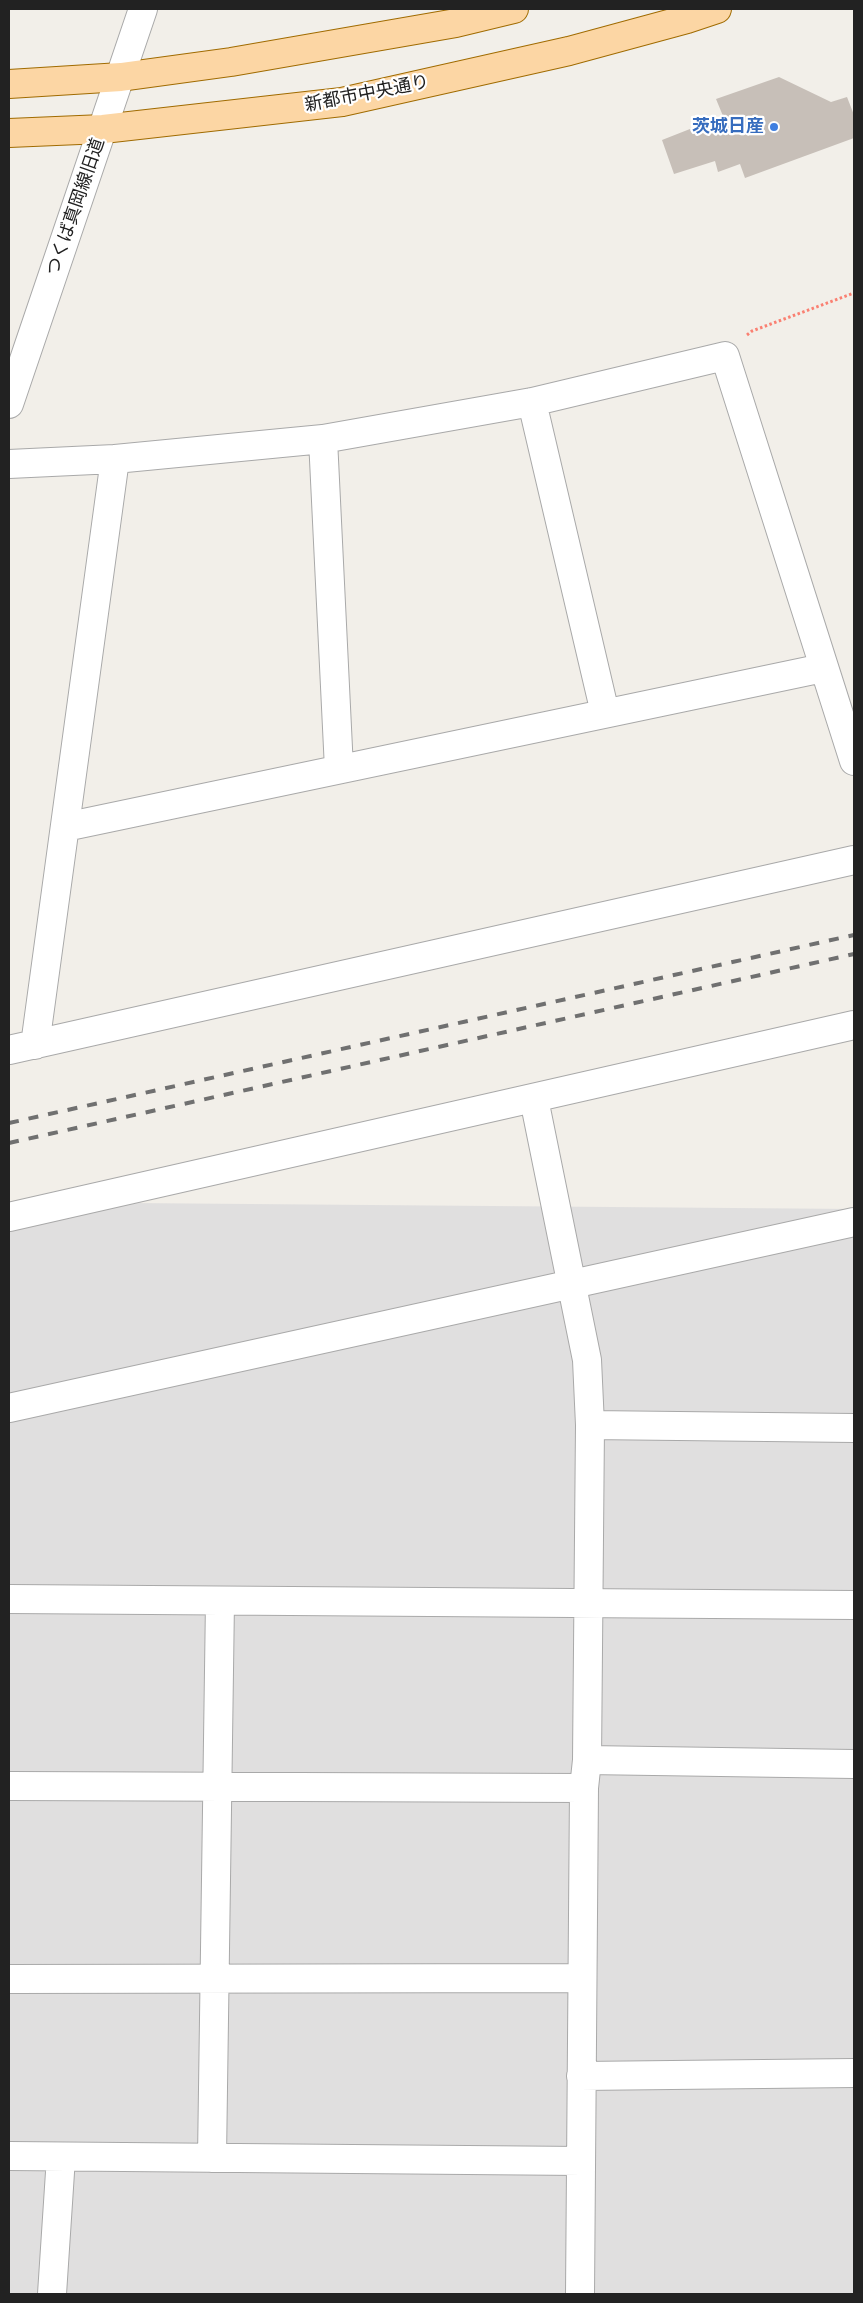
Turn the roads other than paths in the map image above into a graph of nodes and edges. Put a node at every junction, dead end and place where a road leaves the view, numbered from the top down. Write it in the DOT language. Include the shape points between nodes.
graph roads {
  1 [pos="143,9"];
  2 [pos="514,9"];
  3 [pos="717,9"];
  4 [pos="121,77"];
  5 [pos="9,84"];
  6 [pos="102,129"];
  7 [pos="9,133"];
  8 [pos="532,402"];
  9 [pos="9,404"];
  10 [pos="323,439"];
  11 [pos="115,459"];
  12 [pos="9,464"];
  13 [pos="823,668"];
  14 [pos="605,713"];
  15 [pos="854,761"];
  16 [pos="339,769"];
  17 [pos="65,827"];
  18 [pos="854,860"];
  19 [pos="854,1025"];
  20 [pos="22,1047"];
  21 [pos="534,1099"];
  22 [pos="9,1217"];
  23 [pos="854,1222"];
  24 [pos="573,1285"];
  25 [pos="9,1408"];
  26 [pos="590,1425"];
  27 [pos="854,1428"];
  28 [pos="9,1599"];
  29 [pos="220,1601"];
  30 [pos="588,1603"];
  31 [pos="854,1605"];
  32 [pos="587,1760"];
  33 [pos="854,1764"];
  34 [pos="9,1786"];
  35 [pos="217,1787"];
  36 [pos="584,1788"];
  37 [pos="214,1978"];
  38 [pos="582,1978"];
  39 [pos="9,1979"];
  40 [pos="854,2073"];
  41 [pos="581,2076"];
  42 [pos="9,2156"];
  43 [pos="61,2157"];
  44 [pos="212,2158"];
  45 [pos="581,2162"];
  46 [pos="52,2294"];
  47 [pos="580,2294"];
  1 -- 4 [label="street, つくば真岡線旧道"];
  2 -- 4 [label="main road" via="436,27"];
  3 -- 6 [label="main road, 新都市中央通り" via="570,51 342,102"];
  4 -- 5 [label="main road"];
  4 -- 6 [label="street, つくば真岡線旧道"];
  6 -- 7 [label="main road, 新都市中央通り"];
  6 -- 9 [label="street, つくば真岡線旧道"];
  8 -- 10 [label="street"];
  8 -- 13 [label="street" via="725,356"];
  8 -- 14 [label="street"];
  10 -- 11 [label="street"];
  10 -- 16 [label="street"];
  11 -- 12 [label="street"];
  11 -- 17 [label="street"];
  13 -- 14 [label="street"];
  13 -- 15 [label="street"];
  14 -- 16 [label="street"];
  16 -- 17 [label="street"];
  17 -- 20 [label="street"];
  18 -- 20 [label="street"];
  19 -- 21 [label="street"];
  21 -- 22 [label="street"];
  21 -- 24 [label="street"];
  23 -- 24 [label="street"];
  24 -- 25 [label="street"];
  24 -- 26 [label="street" via="587,1360"];
  26 -- 27 [label="street"];
  26 -- 30 [label="street"];
  28 -- 29 [label="street"];
  29 -- 30 [label="street"];
  29 -- 35 [label="street"];
  30 -- 31 [label="street"];
  30 -- 32 [label="street"];
  32 -- 33 [label="street"];
  32 -- 36 [label="street"];
  34 -- 35 [label="street"];
  35 -- 36 [label="street"];
  35 -- 37 [label="street"];
  36 -- 38 [label="street"];
  37 -- 38 [label="street"];
  37 -- 39 [label="street"];
  37 -- 44 [label="street"];
  38 -- 41 [label="street"];
  40 -- 41 [label="street"];
  41 -- 45 [label="street"];
  42 -- 43 [label="street"];
  43 -- 44 [label="street"];
  43 -- 46 [label="street"];
  44 -- 45 [label="street"];
  45 -- 47 [label="street"];
}
